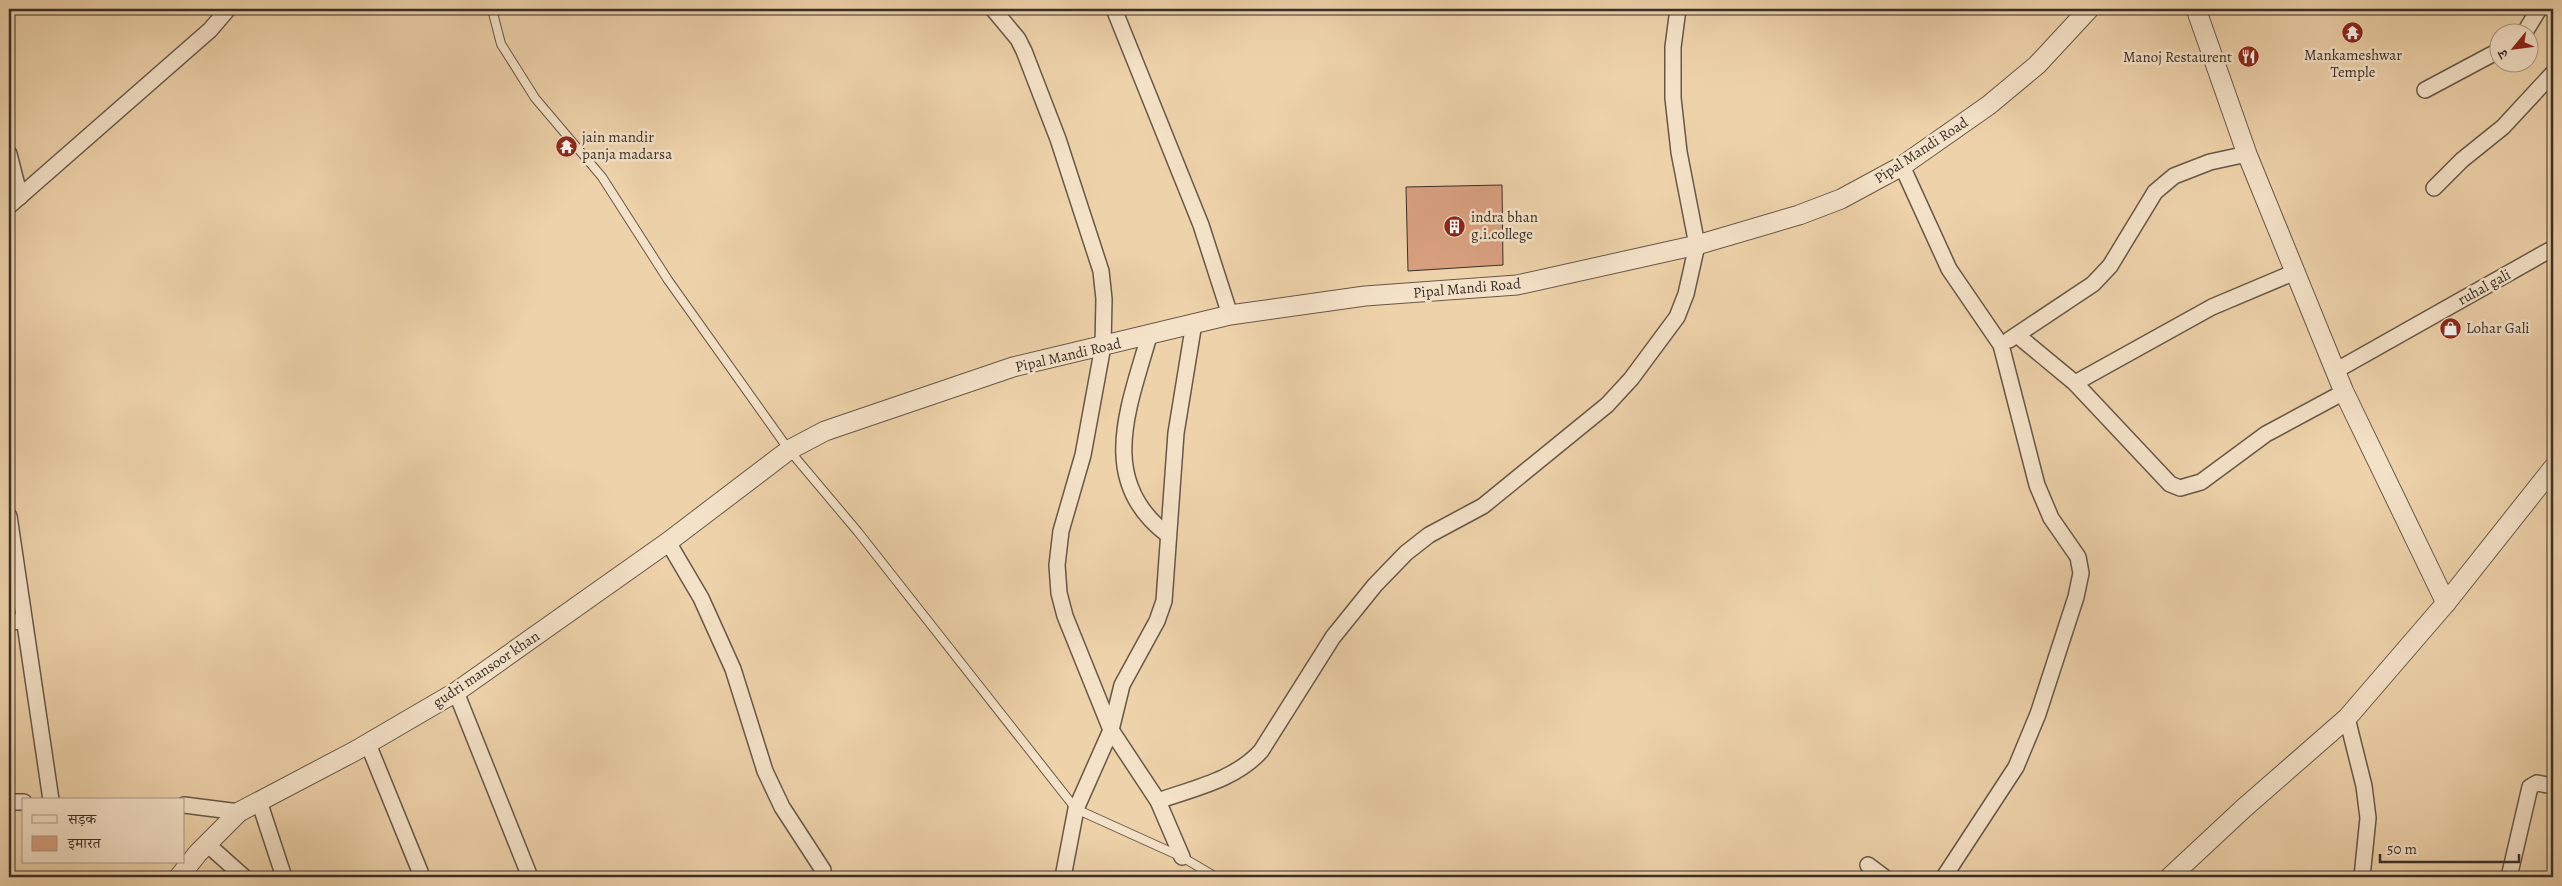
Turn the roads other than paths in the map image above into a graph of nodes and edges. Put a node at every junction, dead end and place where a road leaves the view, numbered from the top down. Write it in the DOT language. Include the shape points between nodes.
graph roads {
  1 [pos="228,9"];
  2 [pos="492,9"];
  3 [pos="993,9"];
  4 [pos="1114,9"];
  5 [pos="1678,9"];
  6 [pos="2089,9"];
  7 [pos="2196,9"];
  8 [pos="2539,9"];
  9 [pos="2531,22"];
  10 [pos="2490,55"];
  11 [pos="2553,73"];
  12 [pos="2425,90"];
  13 [pos="9,154"];
  14 [pos="2247,154"];
  15 [pos="1902,166"];
  16 [pos="2434,188"];
  17 [pos="14,201"];
  18 [pos="1697,245"];
  19 [pos="2553,251"];
  20 [pos="2295,272"];
  21 [pos="1230,315"];
  22 [pos="1194,324"];
  23 [pos="2017,335"];
  24 [pos="1149,336"];
  25 [pos="1103,346"];
  26 [pos="2001,346"];
  27 [pos="2337,370"];
  28 [pos="2075,383"];
  29 [pos="2344,392"];
  30 [pos="789,450"];
  31 [pos="2553,468"];
  32 [pos="9,516"];
  33 [pos="1168,535"];
  34 [pos="668,542"];
  35 [pos="2446,603"];
  36 [pos="24,620"];
  37 [pos="9,622"];
  38 [pos="456,692"];
  39 [pos="2347,718"];
  40 [pos="1110,730"];
  41 [pos="368,744"];
  42 [pos="2553,786"];
  43 [pos="51,798"];
  44 [pos="259,801"];
  45 [pos="1158,801"];
  46 [pos="9,802"];
  47 [pos="22,802"];
  48 [pos="185,805"];
  49 [pos="1076,809"];
  50 [pos="239,812"];
  51 [pos="207,844"];
  52 [pos="1182,857"];
  53 [pos="1868,865"];
  54 [pos="822,870"];
  55 [pos="420,874"];
  56 [pos="179,877"];
  57 [pos="244,877"];
  58 [pos="284,877"];
  59 [pos="530,877"];
  60 [pos="1063,877"];
  61 [pos="1216,877"];
  62 [pos="1884,877"];
  63 [pos="1944,877"];
  64 [pos="2170,877"];
  65 [pos="2362,877"];
  66 [pos="2509,877"];
  1 -- 17 [label="street" via="210,30"];
  2 -- 30 [label="lane" via="502,44 535,98 602,177 668,280"];
  3 -- 25 [label="street" via="1018,39 1058,139 1101,271"];
  4 -- 21 [label="street" via="1201,226"];
  5 -- 18 [label="street" via="1673,47 1673,98 1679,152"];
  6 -- 15 [label="street, Pipal Mandi Road" via="2037,65 1989,105"];
  7 -- 14 [label="street"];
  8 -- 9 [label="street"];
  10 -- 12 [label="street"];
  11 -- 16 [label="street" via="2503,127"];
  13 -- 17 [label="street"];
  14 -- 20 [label="street"];
  14 -- 23 [label="street" via="2210,162 2174,176 2155,192 2110,266 2093,284"];
  15 -- 18 [label="street, Pipal Mandi Road" via="1841,199"];
  15 -- 26 [label="street" via="1949,269"];
  18 -- 21 [label="street, Pipal Mandi Road" via="1517,285 1365,296"];
  18 -- 45 [label="street" via="1677,318 1607,405 1483,506 1428,536 1406,553 1333,638 1249,765 1236,773"];
  19 -- 27 [label="street, ruhal gali"];
  20 -- 27 [label="street"];
  20 -- 28 [label="street" via="2212,307"];
  21 -- 22 [label="street, Pipal Mandi Road"];
  22 -- 24 [label="street, Pipal Mandi Road"];
  22 -- 33 [label="street" via="1176,433"];
  23 -- 26 [label="street"];
  23 -- 28 [label="street"];
  24 -- 25 [label="street, Pipal Mandi Road"];
  24 -- 33 [label="street" via="1125,420 1123,448 1125,467 1137,504 1146,517"];
  25 -- 30 [label="street, Pipal Mandi Road" via="1013,367 825,431"];
  25 -- 40 [label="street" via="1083,455 1061,531 1057,565 1065,616"];
  26 -- 63 [label="street" via="2037,485 2051,518 2078,557 2081,573 2038,714 2016,767"];
  27 -- 29 [label="street"];
  28 -- 29 [label="street" via="2170,484 2180,488 2201,482 2266,434"];
  29 -- 35 [label="street"];
  30 -- 34 [label="street, gudri mansoor khan"];
  30 -- 49 [label="lane" via="858,532"];
  31 -- 35 [label="street"];
  32 -- 36 [label="street"];
  33 -- 40 [label="street" via="1164,601 1158,620 1122,685"];
  34 -- 38 [label="street, gudri mansoor khan"];
  34 -- 54 [label="street" via="701,598 733,669 765,770 778,800"];
  35 -- 39 [label="street"];
  36 -- 37 [label="street"];
  36 -- 43 [label="street"];
  38 -- 41 [label="street, gudri mansoor khan"];
  38 -- 59 [label="street"];
  39 -- 64 [label="street"];
  39 -- 65 [label="street" via="2364,786 2368,818"];
  40 -- 45 [label="street"];
  40 -- 49 [label="street"];
  41 -- 44 [label="street, gudri mansoor khan"];
  41 -- 55 [label="street"];
  42 -- 66 [label="street" via="2537,783 2530,787"];
  44 -- 50 [label="street, gudri mansoor khan"];
  44 -- 58 [label="street"];
  45 -- 52 [label="street"];
  46 -- 47 [label="street"];
  48 -- 50 [label="street"];
  49 -- 52 [label="lane"];
  49 -- 60 [label="street"];
  50 -- 51 [label="street, gudri mansoor khan"];
  51 -- 56 [label="street, gudri mansoor khan"];
  51 -- 57 [label="street"];
  52 -- 61 [label="lane"];
  53 -- 62 [label="street"];
}
